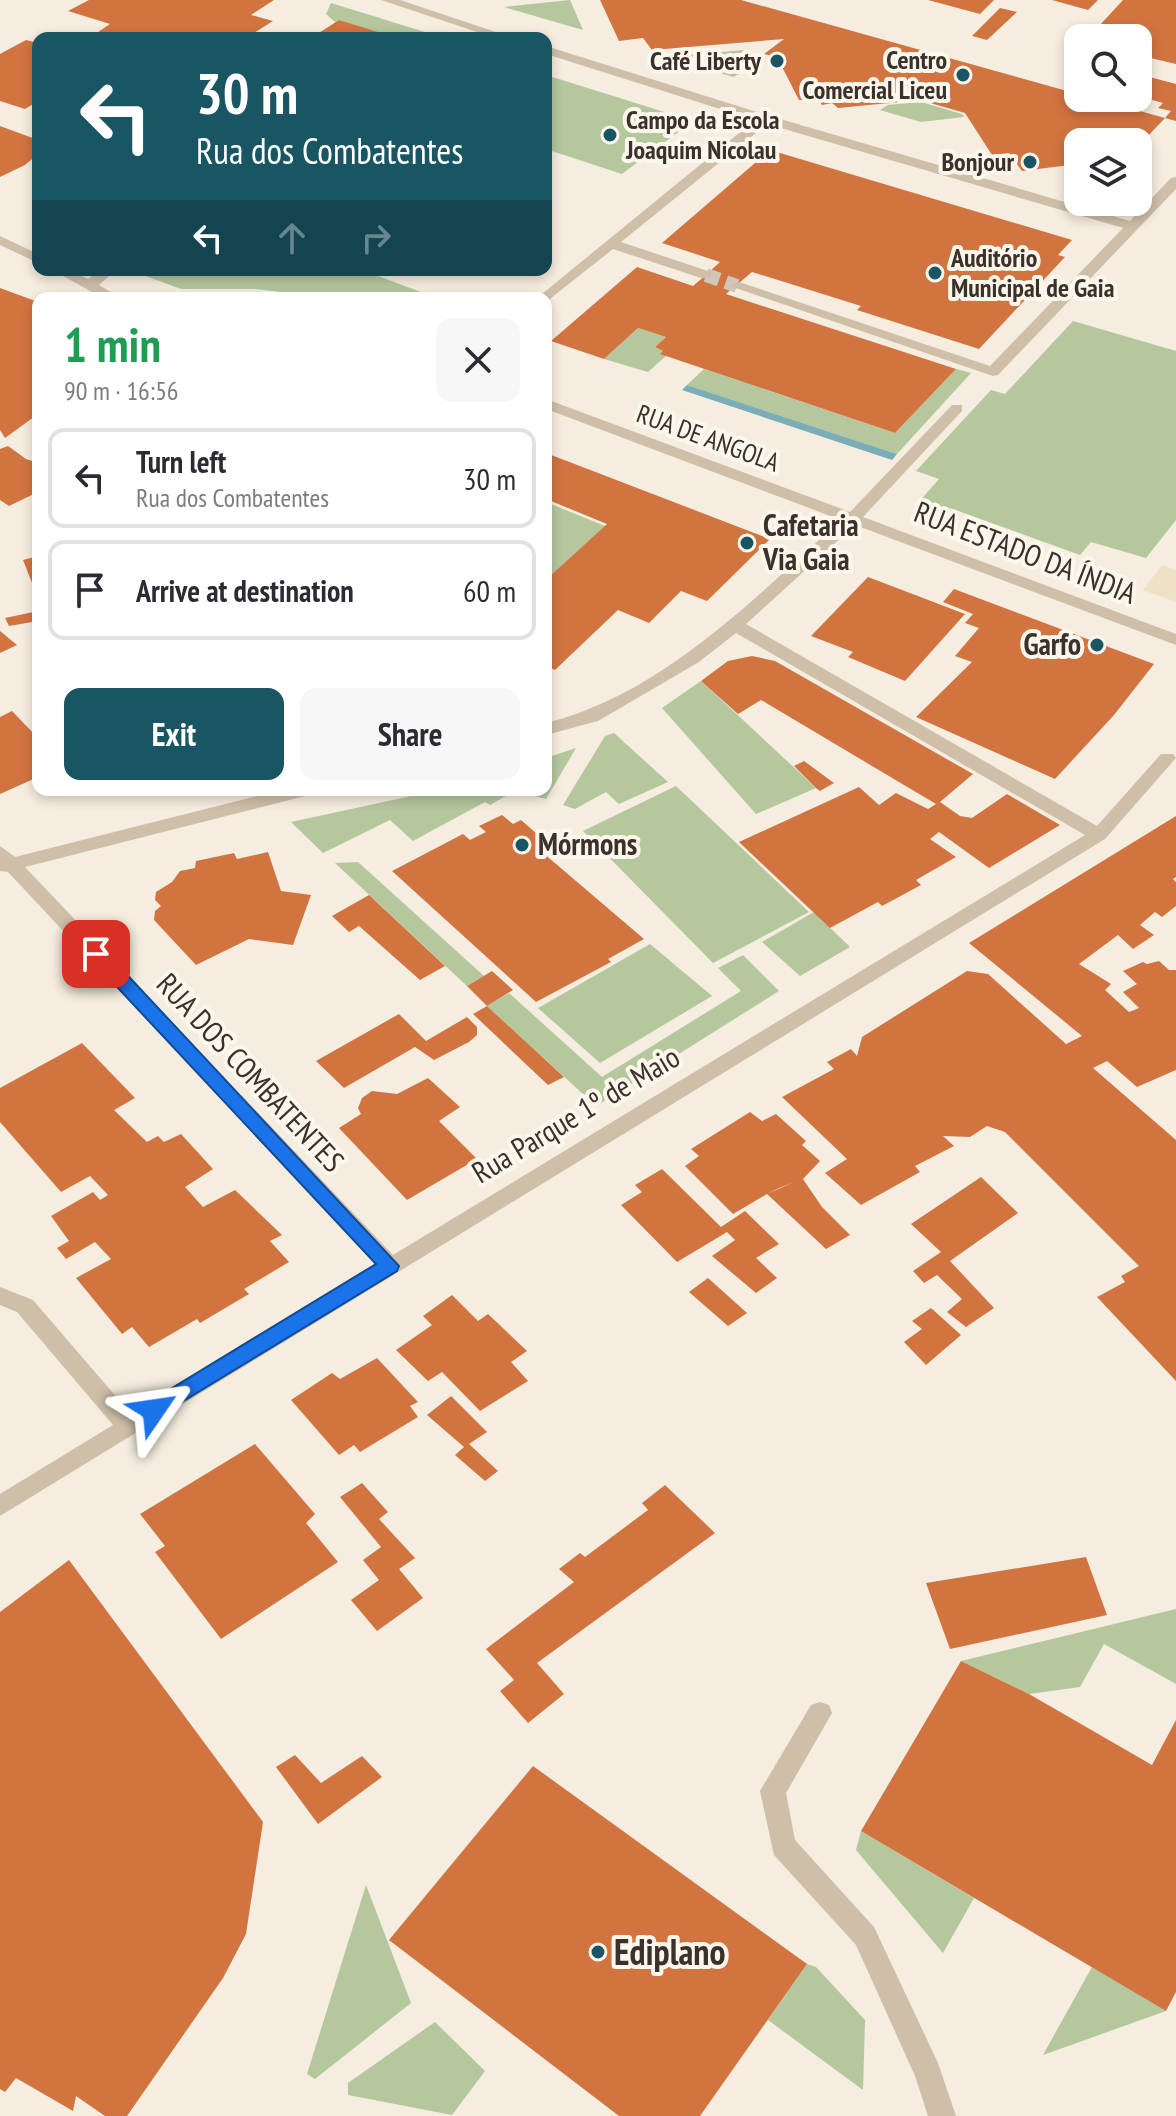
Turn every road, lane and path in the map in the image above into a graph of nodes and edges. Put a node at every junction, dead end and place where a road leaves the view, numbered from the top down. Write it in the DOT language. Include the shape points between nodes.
graph roads {
  1 [pos="387,0"];
  2 [pos="471,26"];
  3 [pos="462,32"];
  4 [pos="490,32"];
  5 [pos="552,52"];
  6 [pos="765,119"];
  7 [pos="1176,181"];
  8 [pos="1131,226"];
  9 [pos="0,240"];
  10 [pos="610,243"];
  11 [pos="32,256"];
  12 [pos="706,275"];
  13 [pos="71,276"];
  14 [pos="101,276"];
  15 [pos="89,285"];
  16 [pos="737,286"];
  17 [pos="102,292"];
  18 [pos="551,292"];
  19 [pos="552,406"];
  20 [pos="957,408"];
  21 [pos="854,518"];
  22 [pos="735,625"];
  23 [pos="1176,640"];
  24 [pos="552,727"];
  25 [pos="1167,758"];
  26 [pos="280,796"];
  27 [pos="1099,835"];
  28 [pos="4,861"];
  29 [pos="390,1266"];
  30 [pos="0,1296"];
  31 [pos="127,1426"];
  32 [pos="0,1506"];
  33 [pos="820,1713"];
  34 [pos="942,2116"];
  1 -- 2 [label="street"];
  2 -- 3 [label="street"];
  2 -- 4 [label="street"];
  5 -- 6 [label="street"];
  6 -- 8 [label="street"];
  6 -- 10 [label="street"];
  7 -- 8 [label="street"];
  8 -- 16 [label="street" via="993,372"];
  9 -- 11 [label="street"];
  10 -- 12 [label="street"];
  10 -- 18 [label="street"];
  13 -- 15 [label="street"];
  14 -- 15 [label="street"];
  15 -- 17 [label="street"];
  19 -- 21 [label="street, RUA DE ANGOLA"];
  20 -- 21 [label="street"];
  21 -- 22 [label="street"];
  21 -- 23 [label="street, RUA ESTADO DA ÍNDIA"];
  22 -- 24 [label="street" via="693,658 592,717"];
  22 -- 27 [label="street"];
  25 -- 27 [label="street, Rua Parque 1º de Maio"];
  26 -- 28 [label="street"];
  27 -- 29 [label="street, Rua Parque 1º de Maio"];
  28 -- 29 [label="street, RUA DOS COMBATENTES"];
  29 -- 31 [label="street, Rua Parque 1º de Maio"];
  30 -- 31 [label="street" via="25,1306"];
  31 -- 32 [label="street, Rua Parque 1º de Maio"];
  33 -- 34 [label="street" via="773,1791 783,1846 865,1936 928,2073"];
}
